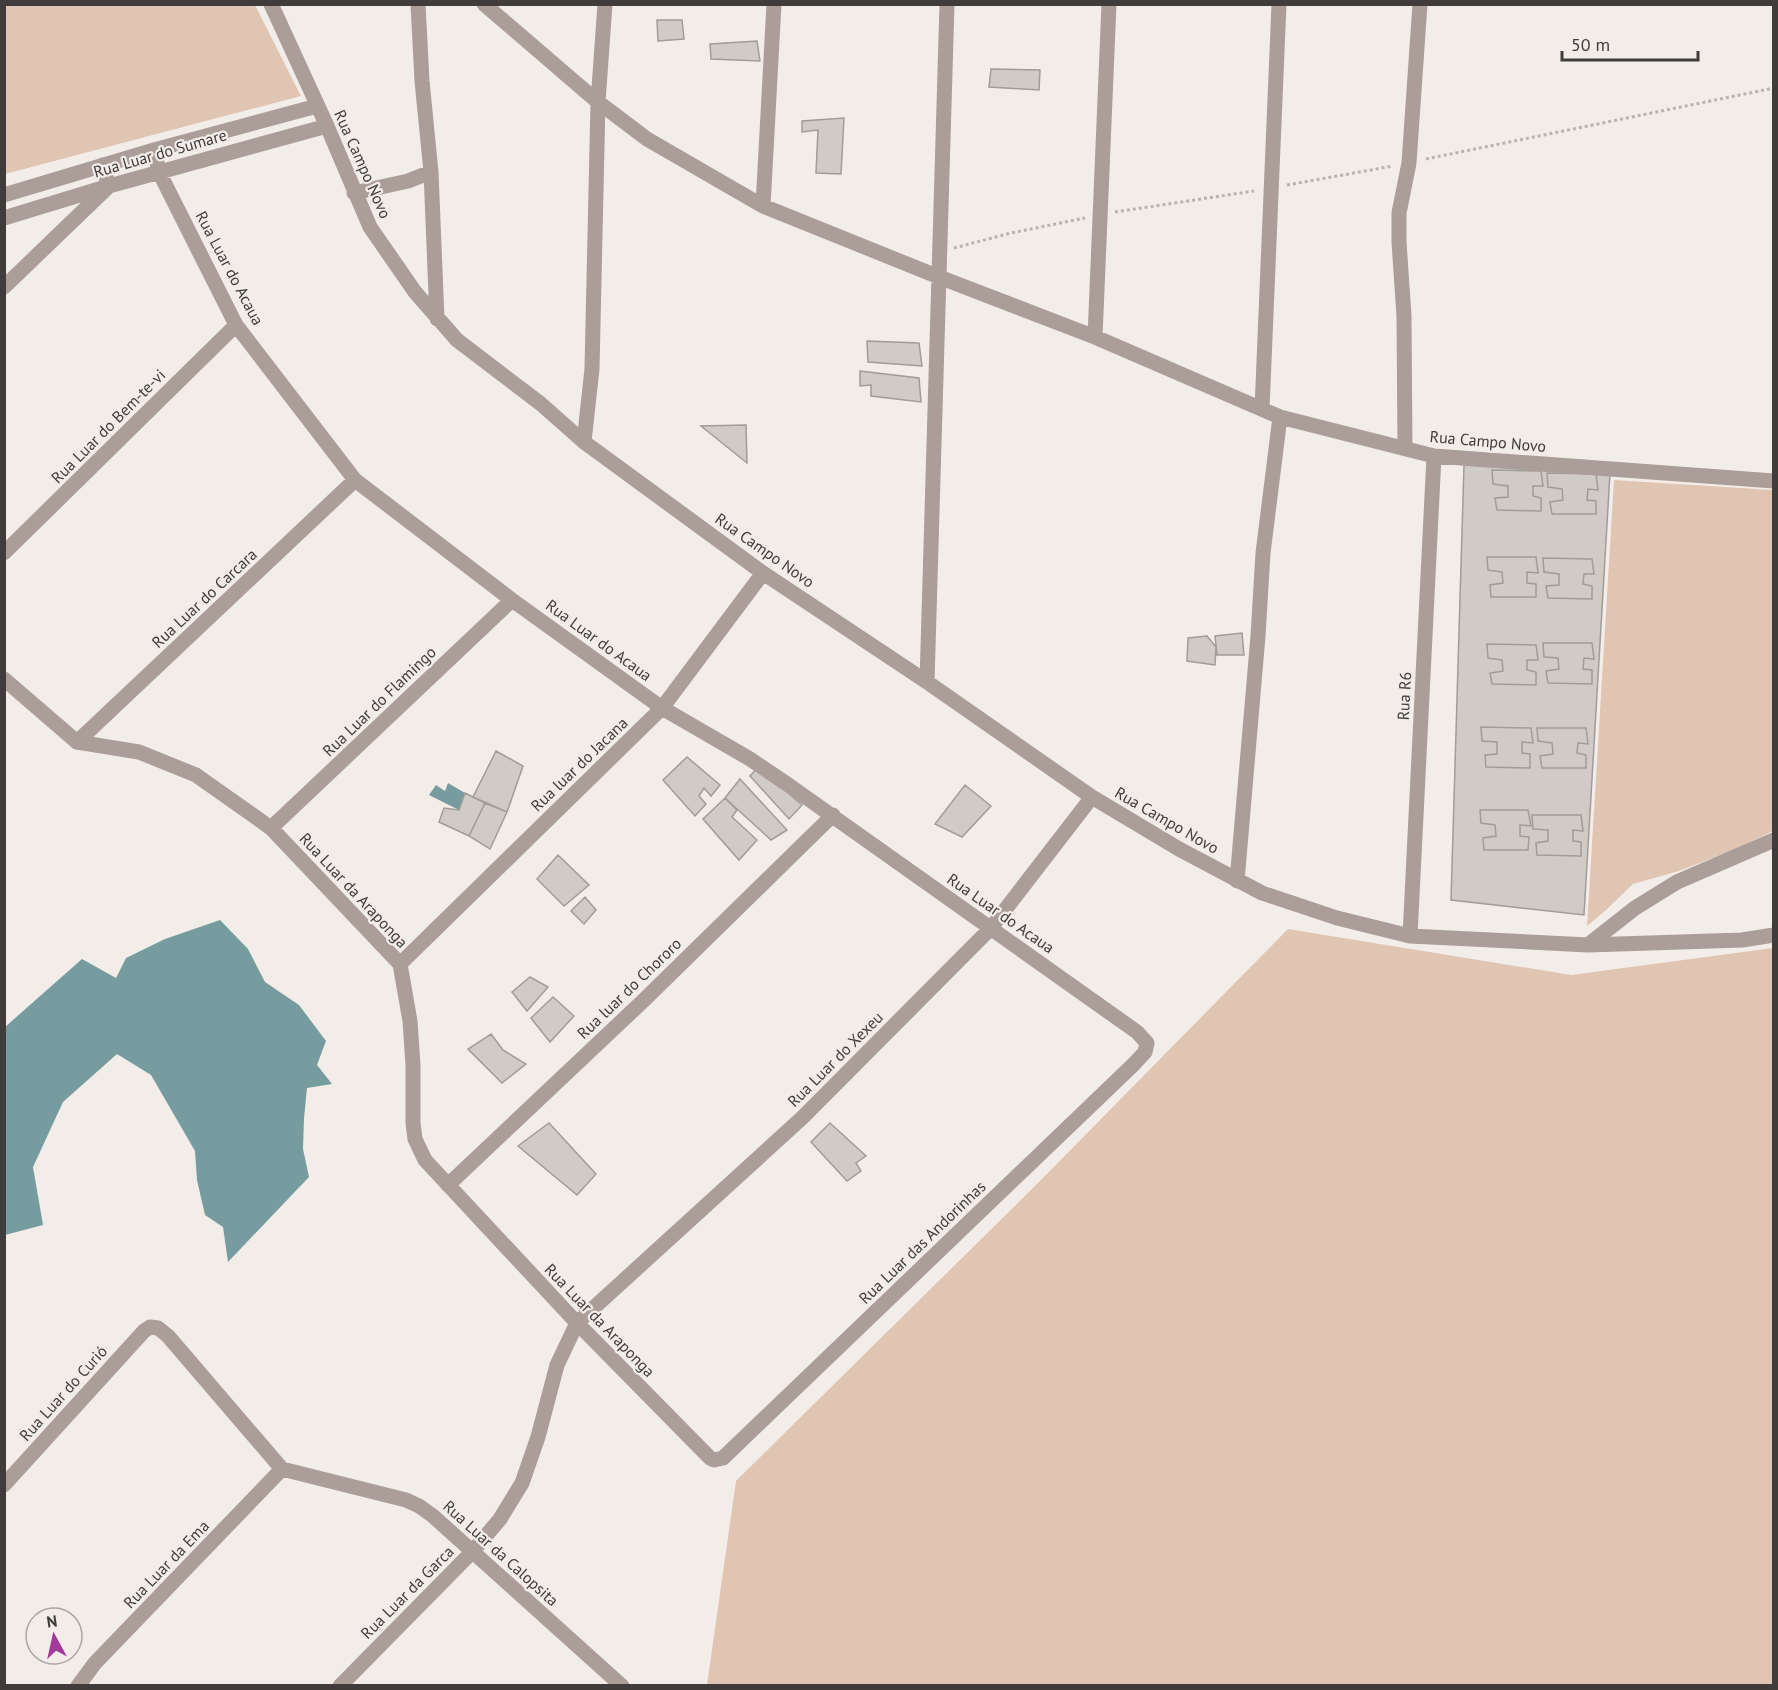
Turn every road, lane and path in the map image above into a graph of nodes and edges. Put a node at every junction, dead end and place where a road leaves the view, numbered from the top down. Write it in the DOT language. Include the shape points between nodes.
graph roads {
  1 [pos="270,4"];
  2 [pos="418,4"];
  3 [pos="484,4"];
  4 [pos="605,4"];
  5 [pos="774,4"];
  6 [pos="946,4"];
  7 [pos="1109,4"];
  8 [pos="1279,4"];
  9 [pos="1420,4"];
  10 [pos="1773,88"];
  11 [pos="598,102"];
  12 [pos="317,106"];
  13 [pos="327,126"];
  14 [pos="154,150"];
  15 [pos="1408,163"];
  16 [pos="102,165"];
  17 [pos="159,172"];
  18 [pos="430,172"];
  19 [pos="109,186"];
  20 [pos="1271,188"];
  21 [pos="354,193"];
  22 [pos="4,195"];
  23 [pos="763,206"];
  24 [pos="1100,215"];
  25 [pos="4,218"];
  26 [pos="939,254"];
  27 [pos="939,277"];
  28 [pos="4,287"];
  29 [pos="437,319"];
  30 [pos="236,325"];
  31 [pos="1095,337"];
  32 [pos="1262,409"];
  33 [pos="1280,417"];
  34 [pos="584,442"];
  35 [pos="1405,449"];
  36 [pos="1434,456"];
  37 [pos="355,480"];
  38 [pos="1773,481"];
  39 [pos="4,553"];
  40 [pos="763,573"];
  41 [pos="512,600"];
  42 [pos="4,679"];
  43 [pos="927,682"];
  44 [pos="662,708"];
  45 [pos="77,742"];
  46 [pos="1092,796"];
  47 [pos="834,815"];
  48 [pos="271,828"];
  49 [pos="1773,840"];
  50 [pos="1237,881"];
  51 [pos="991,928"];
  52 [pos="1773,934"];
  53 [pos="1410,936"];
  54 [pos="1588,945"];
  55 [pos="400,964"];
  56 [pos="1147,1043"];
  57 [pos="448,1185"];
  58 [pos="577,1323"];
  59 [pos="714,1460"];
  60 [pos="282,1469"];
  61 [pos="4,1485"];
  62 [pos="473,1551"];
  63 [pos="615,1684"];
  64 [pos="78,1686"];
  65 [pos="340,1686"];
  1 -- 12 [label="street, Rua Campo Novo"];
  2 -- 18 [label="street"];
  3 -- 11 [label="street, Rua Campo Novo"];
  4 -- 11 [label="street"];
  5 -- 23 [label="street"];
  6 -- 26 [label="street"];
  7 -- 24 [label="street"];
  8 -- 20 [label="street"];
  9 -- 15 [label="street"];
  10 -- 15 [label="path"];
  11 -- 23 [label="street, Rua Campo Novo" via="647,139"];
  11 -- 34 [label="street" via="592,358"];
  12 -- 13 [label="street, Rua Campo Novo"];
  12 -- 14 [label="street, Rua Luar do Sumare"];
  13 -- 17 [label="street, Rua Luar do Sumare"];
  13 -- 21 [label="street, Rua Campo Novo"];
  14 -- 16 [label="street, Rua Luar do Sumare"];
  14 -- 17 [label="street, Rua Luar do Acaua"];
  15 -- 20 [label="path"];
  15 -- 35 [label="street" via="1399,222"];
  16 -- 19 [label="street"];
  16 -- 22 [label="street, Rua Luar do Sumare"];
  17 -- 19 [label="street, Rua Luar do Sumare"];
  17 -- 30 [label="street, Rua Luar do Acaua"];
  18 -- 21 [label="street"];
  18 -- 29 [label="street"];
  19 -- 25 [label="street, Rua Luar do Sumare"];
  19 -- 28 [label="street"];
  20 -- 24 [label="path"];
  20 -- 32 [label="street"];
  21 -- 29 [label="street, Rua Campo Novo" via="369,227"];
  23 -- 27 [label="street, Rua Campo Novo"];
  24 -- 26 [label="path" via="1011,233"];
  24 -- 31 [label="street"];
  26 -- 27 [label="street"];
  27 -- 31 [label="street, Rua Campo Novo"];
  27 -- 43 [label="street"];
  29 -- 34 [label="street, Rua Campo Novo" via="457,340"];
  30 -- 37 [label="street, Rua Luar do Acaua"];
  30 -- 39 [label="street, Rua Luar do Bem-te-vi"];
  31 -- 32 [label="street, Rua Campo Novo"];
  32 -- 33 [label="street, Rua Campo Novo"];
  33 -- 35 [label="street, Rua Campo Novo"];
  33 -- 50 [label="street" via="1263,553"];
  34 -- 40 [label="street, Rua Campo Novo"];
  35 -- 36 [label="street, Rua Campo Novo"];
  36 -- 38 [label="street, Rua Campo Novo"];
  36 -- 53 [label="street, Rua R6"];
  37 -- 41 [label="street, Rua Luar do Acaua"];
  37 -- 45 [label="street, Rua Luar do Carcara"];
  40 -- 43 [label="street, Rua Campo Novo"];
  40 -- 44 [label="street, Rua luar do Jacana"];
  41 -- 44 [label="street, Rua Luar do Acaua"];
  41 -- 48 [label="street, Rua Luar do Flamingo"];
  42 -- 45 [label="street"];
  43 -- 46 [label="street, Rua Campo Novo"];
  44 -- 47 [label="street, Rua Luar do Acaua" via="750,759"];
  44 -- 55 [label="street, Rua luar do Jacana"];
  45 -- 48 [label="street, Rua Luar da Araponga" via="139,752 196,775"];
  46 -- 50 [label="street, Rua Campo Novo"];
  46 -- 51 [label="street, Rua Luar do Xexeu"];
  47 -- 51 [label="street, Rua Luar do Acaua"];
  47 -- 57 [label="street, Rua luar do Chororo"];
  48 -- 55 [label="street, Rua Luar da Araponga"];
  49 -- 54 [label="street" via="1677,882 1635,908"];
  50 -- 53 [label="street, Rua Campo Novo" via="1337,918"];
  51 -- 56 [label="street, Rua Luar do Acaua"];
  51 -- 58 [label="street, Rua Luar do Xexeu" via="803,1117"];
  52 -- 54 [label="street, Rua Campo Novo" via="1742,940"];
  53 -- 54 [label="street, Rua Campo Novo"];
  55 -- 57 [label="street, Rua Luar da Araponga" via="410,1021 415,1139 424,1160"];
  56 -- 59 [label="street, Rua Luar das Andorinhas" via="1134,1064 723,1458"];
  57 -- 58 [label="street, Rua Luar da Araponga"];
  58 -- 59 [label="street, Rua Luar da Araponga"];
  58 -- 62 [label="street, Rua Luar da Garca" via="556,1365 522,1483 500,1519"];
  60 -- 61 [label="street, Rua Luar do Curió" via="168,1336 150,1327"];
  60 -- 62 [label="street, Rua Luar da Calopsita" via="406,1500 433,1516"];
  60 -- 64 [label="street, Rua Luar da Ema" via="95,1663"];
  62 -- 63 [label="street, Rua Luar da Calopsita"];
  62 -- 65 [label="street, Rua Luar da Garca"];
}
